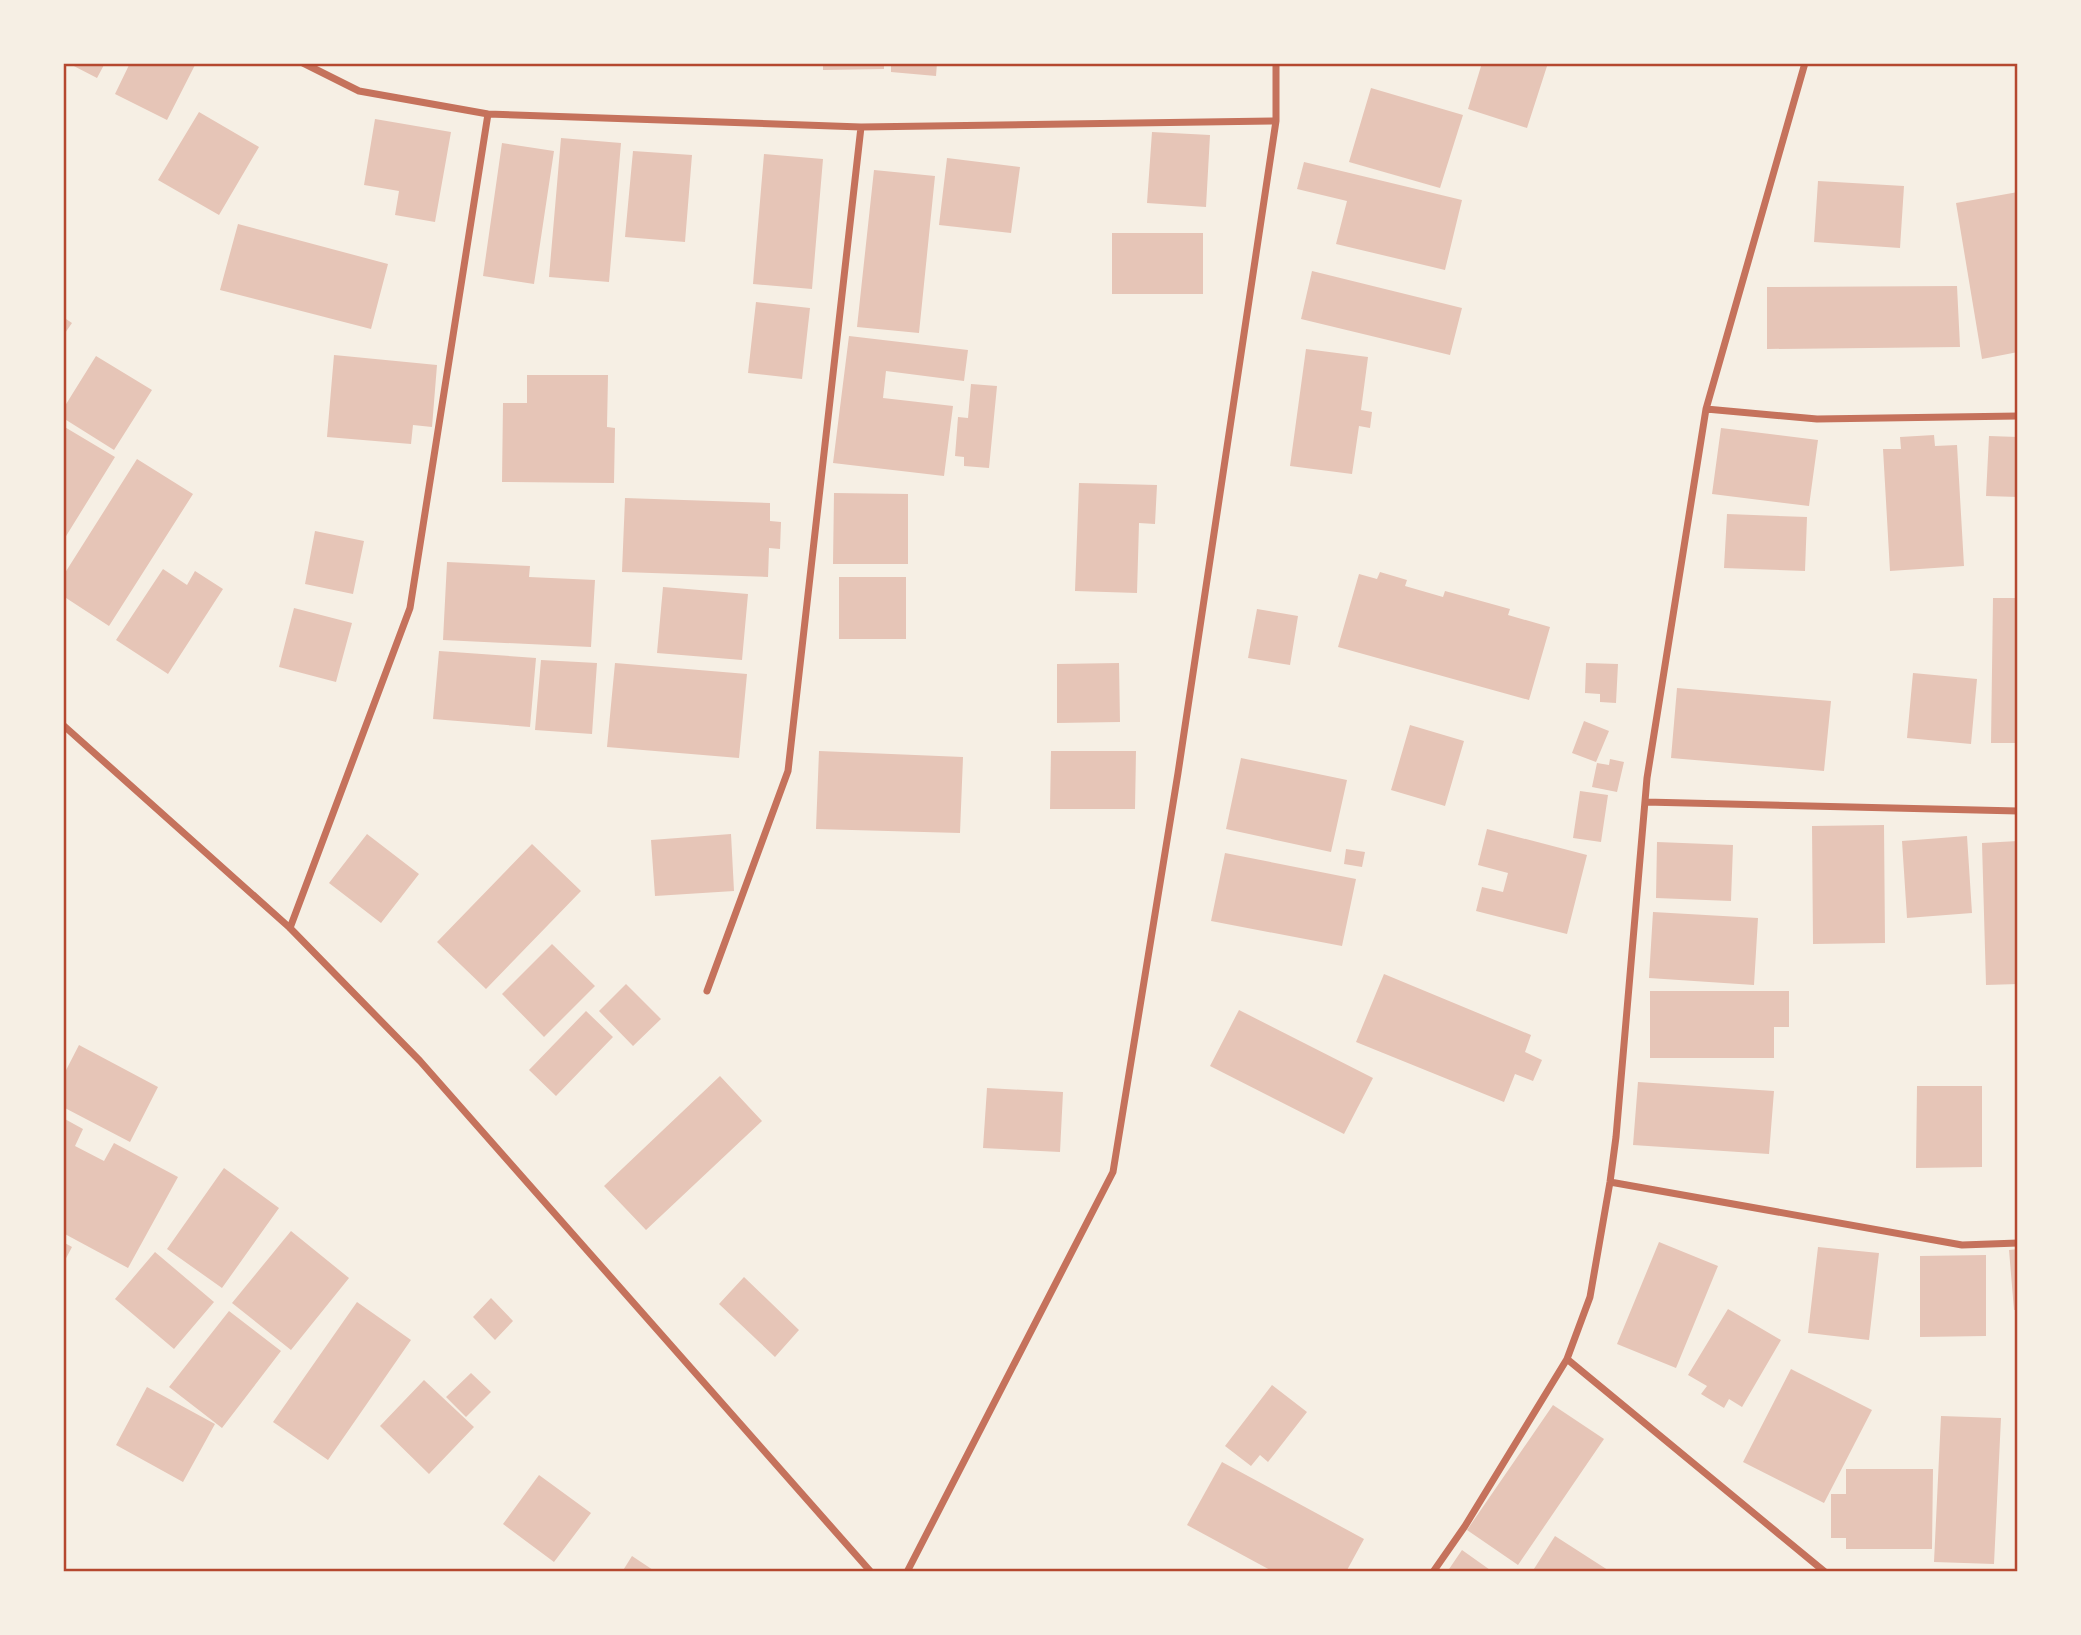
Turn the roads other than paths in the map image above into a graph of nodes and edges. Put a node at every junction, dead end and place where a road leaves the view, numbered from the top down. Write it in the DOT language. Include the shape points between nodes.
graph roads {
  1 [pos="303,63"];
  2 [pos="1276,63"];
  3 [pos="1805,63"];
  4 [pos="488,114"];
  5 [pos="1276,121"];
  6 [pos="861,127"];
  7 [pos="1706,409"];
  8 [pos="2018,416"];
  9 [pos="63,725"];
  10 [pos="1645,802"];
  11 [pos="2018,811"];
  12 [pos="290,928"];
  13 [pos="707,991"];
  14 [pos="1610,1182"];
  15 [pos="2018,1243"];
  16 [pos="1567,1359"];
  17 [pos="871,1572"];
  18 [pos="907,1572"];
  19 [pos="1433,1572"];
  20 [pos="1825,1572"];
  1 -- 4 [label="street" via="359,91"];
  2 -- 5 [label="street"];
  3 -- 7 [label="street"];
  4 -- 6 [label="street"];
  4 -- 12 [label="street" via="410,608"];
  5 -- 6 [label="street"];
  5 -- 18 [label="street" via="1113,1172"];
  6 -- 13 [label="street" via="788,771"];
  7 -- 8 [label="street" via="1818,419"];
  7 -- 10 [label="street"];
  9 -- 12 [label="street"];
  10 -- 11 [label="street"];
  10 -- 14 [label="street"];
  12 -- 17 [label="street" via="420,1061"];
  14 -- 15 [label="street" via="1962,1245"];
  14 -- 16 [label="street" via="1590,1297"];
  16 -- 19 [label="street"];
  16 -- 20 [label="street"];
}
